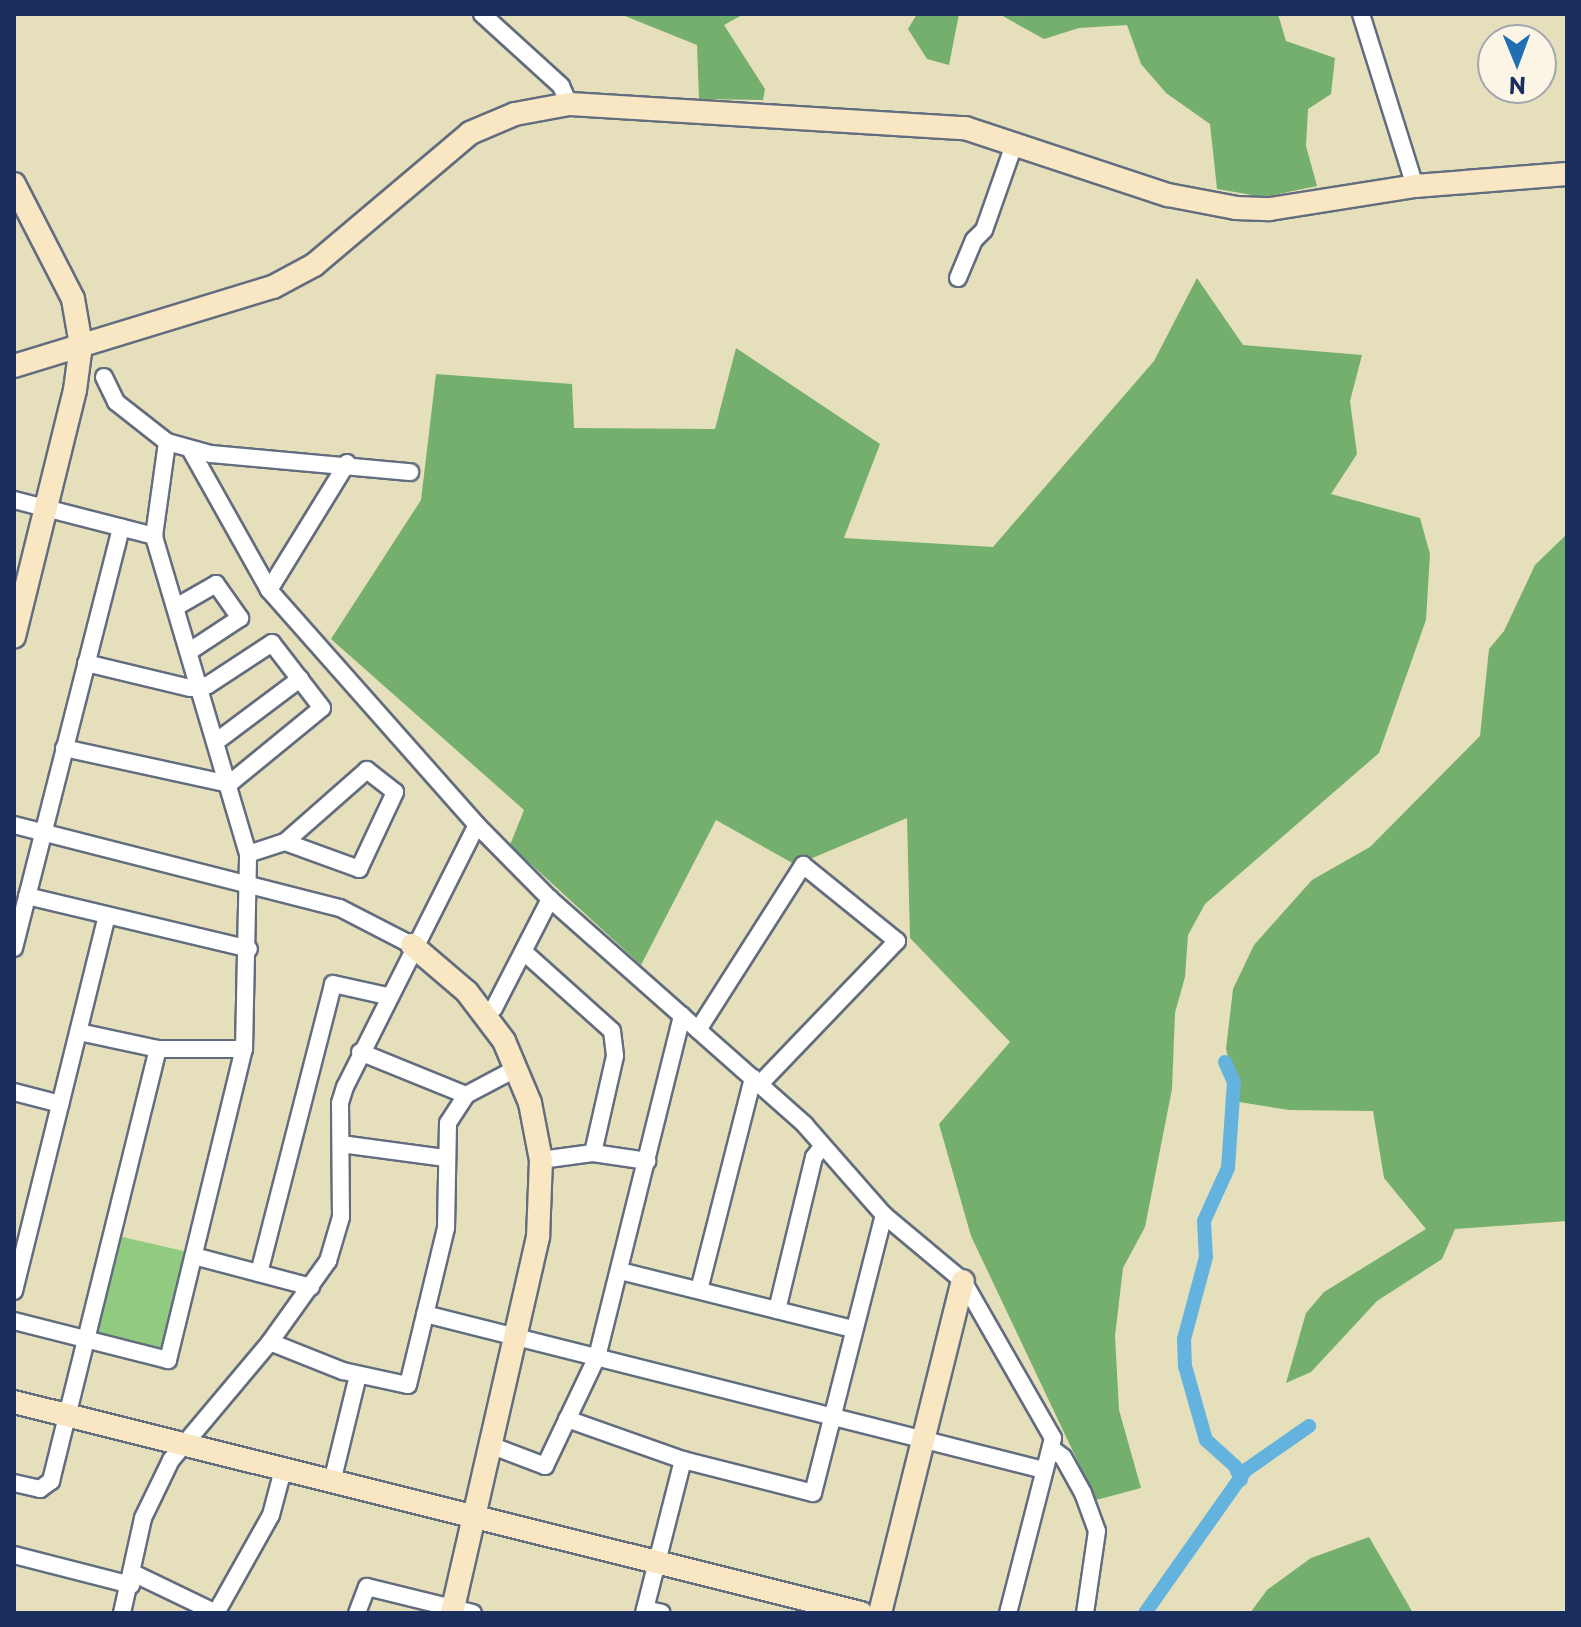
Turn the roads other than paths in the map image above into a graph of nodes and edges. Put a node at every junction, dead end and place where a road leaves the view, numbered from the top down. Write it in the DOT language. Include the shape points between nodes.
graph roads {
  1 [pos="482,14"];
  2 [pos="1361,14"];
  3 [pos="569,104"];
  4 [pos="1015,142"];
  5 [pos="1567,174"];
  6 [pos="14,184"];
  7 [pos="1415,186"];
  8 [pos="958,278"];
  9 [pos="81,345"];
  10 [pos="14,366"];
  11 [pos="104,377"];
  12 [pos="167,442"];
  13 [pos="190,449"];
  14 [pos="347,463"];
  15 [pos="410,472"];
  16 [pos="14,500"];
  17 [pos="47,508"];
  18 [pos="121,527"];
  19 [pos="154,536"];
  20 [pos="269,590"];
  21 [pos="176,607"];
  22 [pos="14,637"];
  23 [pos="190,651"];
  24 [pos="86,663"];
  25 [pos="300,679"];
  26 [pos="200,686"];
  27 [pos="217,741"];
  28 [pos="64,748"];
  29 [pos="229,784"];
  30 [pos="14,825"];
  31 [pos="477,825"];
  32 [pos="43,832"];
  33 [pos="285,842"];
  34 [pos="248,854"];
  35 [pos="250,885"];
  36 [pos="27,896"];
  37 [pos="550,899"];
  38 [pos="107,915"];
  39 [pos="412,945"];
  40 [pos="14,948"];
  41 [pos="249,949"];
  42 [pos="524,952"];
  43 [pos="387,996"];
  44 [pos="485,1015"];
  45 [pos="682,1015"];
  46 [pos="698,1030"];
  47 [pos="79,1032"];
  48 [pos="158,1049"];
  49 [pos="244,1049"];
  50 [pos="360,1052"];
  51 [pos="517,1068"];
  52 [pos="756,1081"];
  53 [pos="14,1092"];
  54 [pos="466,1095"];
  55 [pos="60,1104"];
  56 [pos="341,1144"];
  57 [pos="822,1147"];
  58 [pos="593,1153"];
  59 [pos="444,1158"];
  60 [pos="541,1160"];
  61 [pos="647,1161"];
  62 [pos="884,1215"];
  63 [pos="194,1256"];
  64 [pos="620,1271"];
  65 [pos="259,1273"];
  66 [pos="963,1281"];
  67 [pos="311,1287"];
  68 [pos="699,1290"];
  69 [pos="14,1291"];
  70 [pos="777,1310"];
  71 [pos="425,1314"];
  72 [pos="14,1321"];
  73 [pos="853,1329"];
  74 [pos="515,1337"];
  75 [pos="85,1340"];
  76 [pos="270,1342"];
  77 [pos="597,1357"];
  78 [pos="358,1375"];
  79 [pos="14,1402"];
  80 [pos="66,1414"];
  81 [pos="833,1416"];
  82 [pos="567,1419"];
  83 [pos="924,1438"];
  84 [pos="182,1445"];
  85 [pos="490,1445"];
  86 [pos="1051,1448"];
  87 [pos="683,1460"];
  88 [pos="283,1470"];
  89 [pos="1044,1470"];
  90 [pos="332,1482"];
  91 [pos="14,1483"];
  92 [pos="474,1516"];
  93 [pos="14,1555"];
  94 [pos="657,1562"];
  95 [pos="132,1579"];
  96 [pos="459,1611"];
  97 [pos="644,1611"];
  98 [pos="122,1613"];
  99 [pos="216,1613"];
  100 [pos="357,1613"];
  101 [pos="662,1613"];
  102 [pos="861,1613"];
  103 [pos="880,1613"];
  104 [pos="1008,1613"];
  105 [pos="1085,1613"];
  1 -- 3 [label="street" via="561,86"];
  2 -- 7 [label="street"];
  3 -- 4 [label="street" via="928,123"];
  3 -- 9 [label="street" via="525,111 470,133 337,246 292,277"];
  4 -- 7 [label="street" via="1168,195 1236,208 1292,206"];
  4 -- 8 [label="street" via="984,230 974,240"];
  5 -- 7 [label="street"];
  6 -- 9 [label="street" via="73,299"];
  9 -- 10 [label="street"];
  9 -- 17 [label="street"];
  11 -- 12 [label="street" via="116,402"];
  12 -- 13 [label="street"];
  12 -- 19 [label="street"];
  13 -- 14 [label="street"];
  13 -- 20 [label="street"];
  14 -- 15 [label="street"];
  14 -- 20 [label="street"];
  16 -- 17 [label="street"];
  17 -- 18 [label="street"];
  17 -- 22 [label="street"];
  18 -- 19 [label="street"];
  18 -- 24 [label="street"];
  19 -- 21 [label="street"];
  20 -- 31 [label="street"];
  21 -- 23 [label="street"];
  21 -- 23 [label="street" via="216,584 240,618"];
  23 -- 26 [label="street"];
  24 -- 26 [label="street"];
  24 -- 28 [label="street"];
  25 -- 26 [label="street" via="272,643"];
  25 -- 27 [label="street"];
  25 -- 29 [label="street" via="322,708"];
  26 -- 27 [label="street"];
  27 -- 29 [label="street"];
  28 -- 29 [label="street"];
  28 -- 32 [label="street"];
  29 -- 34 [label="street"];
  30 -- 32 [label="street"];
  31 -- 37 [label="street"];
  31 -- 39 [label="street"];
  32 -- 35 [label="street"];
  32 -- 36 [label="street"];
  33 -- 33 [label="street" via="359,869 395,792 367,770"];
  33 -- 34 [label="street"];
  34 -- 35 [label="street"];
  35 -- 39 [label="street" via="340,908"];
  35 -- 41 [label="street"];
  36 -- 38 [label="street"];
  36 -- 40 [label="street"];
  37 -- 42 [label="street"];
  37 -- 45 [label="street"];
  38 -- 41 [label="street"];
  38 -- 47 [label="street"];
  39 -- 43 [label="street"];
  39 -- 44 [label="street" via="443,968"];
  41 -- 49 [label="street"];
  42 -- 44 [label="street"];
  42 -- 58 [label="street" via="612,1031 615,1056"];
  43 -- 50 [label="street"];
  43 -- 65 [label="street" via="333,984"];
  44 -- 51 [label="street"];
  45 -- 46 [label="street"];
  45 -- 61 [label="street"];
  46 -- 52 [label="street"];
  46 -- 52 [label="street" via="803,865 897,941"];
  47 -- 48 [label="street"];
  47 -- 55 [label="street"];
  48 -- 49 [label="street"];
  48 -- 75 [label="street"];
  49 -- 63 [label="street"];
  50 -- 54 [label="street"];
  50 -- 56 [label="street" via="340,1103"];
  51 -- 54 [label="street"];
  51 -- 60 [label="street"];
  52 -- 57 [label="street"];
  52 -- 68 [label="street"];
  53 -- 55 [label="street"];
  54 -- 59 [label="street" via="448,1123"];
  55 -- 69 [label="street"];
  56 -- 59 [label="street"];
  56 -- 67 [label="street" via="341,1217 328,1261"];
  57 -- 62 [label="street"];
  57 -- 70 [label="street" via="814,1157"];
  58 -- 60 [label="street"];
  58 -- 61 [label="street"];
  59 -- 71 [label="street" via="446,1228"];
  60 -- 74 [label="street" via="538,1237"];
  61 -- 64 [label="street"];
  62 -- 66 [label="street"];
  62 -- 73 [label="street"];
  63 -- 65 [label="street"];
  63 -- 75 [label="street" via="168,1360"];
  64 -- 68 [label="street"];
  64 -- 77 [label="street"];
  65 -- 67 [label="street"];
  66 -- 83 [label="street"];
  66 -- 86 [label="street" via="1053,1438"];
  67 -- 76 [label="street"];
  68 -- 70 [label="street"];
  70 -- 73 [label="street"];
  71 -- 74 [label="street"];
  71 -- 78 [label="street" via="408,1385"];
  72 -- 75 [label="street"];
  73 -- 81 [label="street"];
  74 -- 77 [label="street"];
  74 -- 85 [label="street"];
  75 -- 80 [label="street"];
  76 -- 78 [label="street"];
  76 -- 84 [label="street"];
  77 -- 81 [label="street"];
  77 -- 82 [label="street"];
  78 -- 90 [label="street"];
  79 -- 80 [label="street"];
  80 -- 84 [label="street"];
  80 -- 91 [label="street" via="51,1481 40,1489"];
  81 -- 83 [label="street"];
  81 -- 87 [label="street" via="813,1493"];
  82 -- 85 [label="street" via="545,1466"];
  82 -- 87 [label="street"];
  83 -- 89 [label="street"];
  83 -- 103 [label="street"];
  84 -- 88 [label="street"];
  84 -- 95 [label="street" via="150,1500"];
  85 -- 92 [label="street"];
  86 -- 89 [label="street"];
  86 -- 105 [label="street" via="1063,1457 1083,1493 1097,1531"];
  87 -- 94 [label="street"];
  88 -- 90 [label="street"];
  88 -- 99 [label="street" via="271,1515"];
  89 -- 104 [label="street"];
  90 -- 92 [label="street"];
  92 -- 94 [label="street"];
  92 -- 96 [label="street"];
  93 -- 95 [label="street"];
  94 -- 97 [label="street"];
  94 -- 102 [label="street"];
  95 -- 98 [label="street"];
  95 -- 99 [label="street"];
  96 -- 100 [label="street" via="367,1587"];
  97 -- 101 [label="street"];
}
